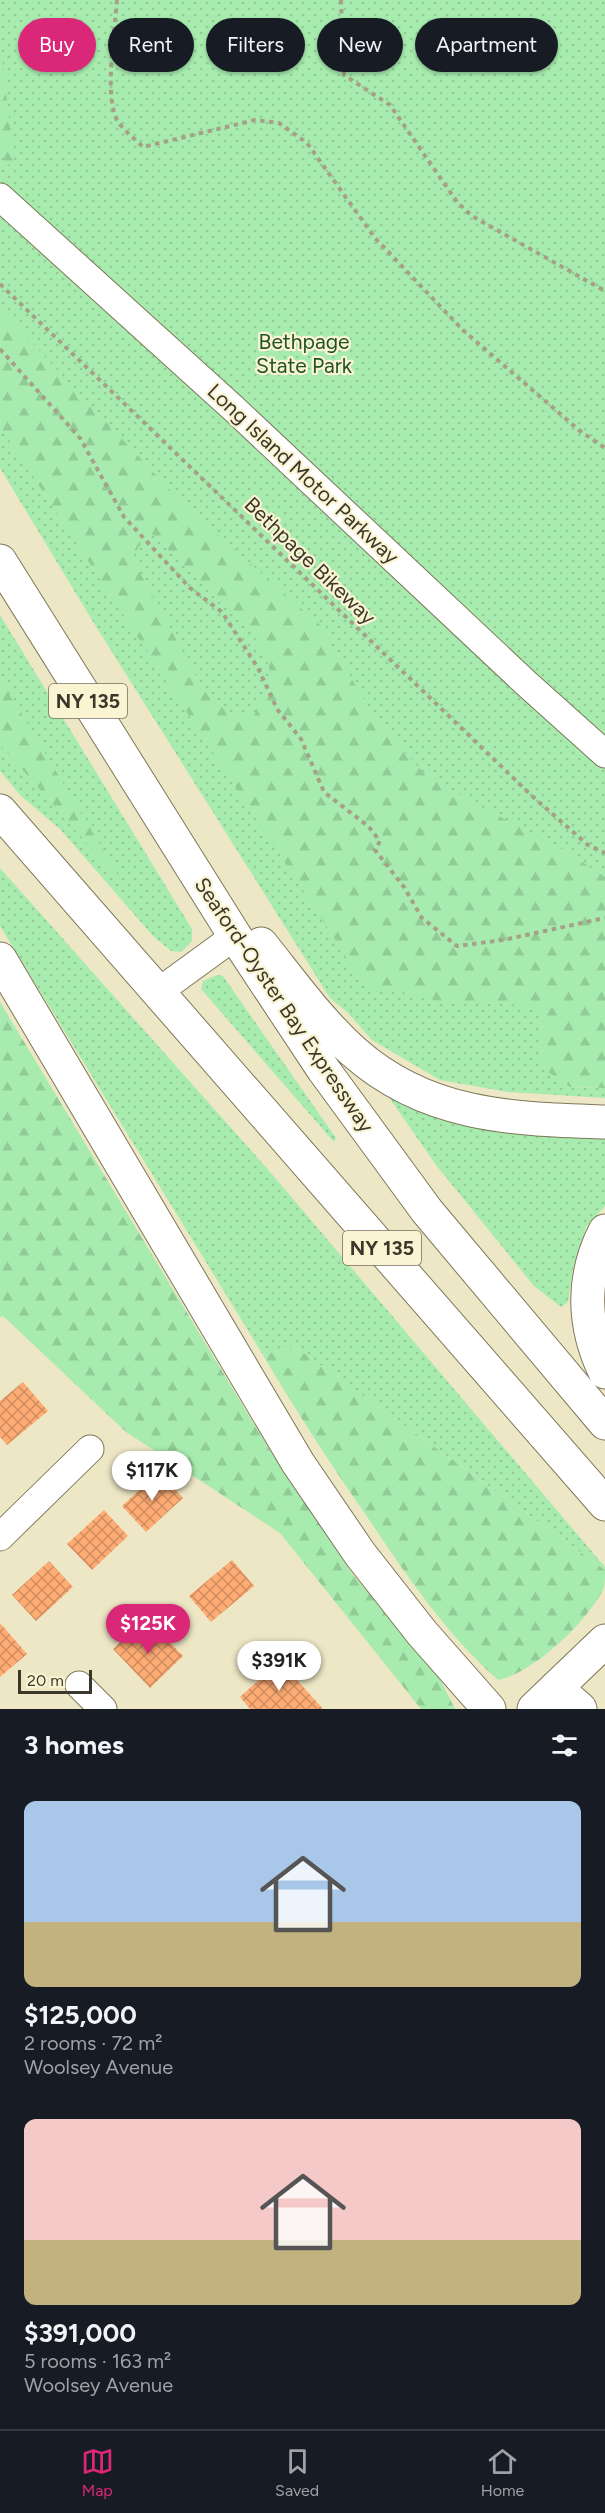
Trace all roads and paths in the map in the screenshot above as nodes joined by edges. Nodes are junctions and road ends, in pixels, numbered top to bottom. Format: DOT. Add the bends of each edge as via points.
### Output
graph roads {
  1 [pos="117,0"];
  2 [pos="341,0"];
  3 [pos="0,196"];
  4 [pos="0,284"];
  5 [pos="605,291"];
  6 [pos="0,349"];
  7 [pos="605,448"];
  8 [pos="0,561"];
  9 [pos="605,754"];
  10 [pos="0,811"];
  11 [pos="176,842"];
  12 [pos="605,853"];
  13 [pos="605,918"];
  14 [pos="235,936"];
  15 [pos="0,959"];
  16 [pos="158,992"];
  17 [pos="605,1122"];
  18 [pos="605,1231"];
  19 [pos="605,1372"];
  20 [pos="605,1422"];
  21 [pos="90,1449"];
  22 [pos="605,1504"];
  23 [pos="0,1537"];
  24 [pos="605,1641"];
  25 [pos="80,1685"];
  26 [pos="557,1702"];
  27 [pos="103,1709"];
  28 [pos="489,1709"];
  1 -- 7 [label="path" via="112,100 117,120 143,147 255,120 279,123 307,143 375,238 464,331"];
  2 -- 5 [label="path" via="344,75 390,105 457,202 472,216"];
  3 -- 9 [label="street, Long Island Motor Parkway"];
  4 -- 12 [label="path, Bethpage Bikeway" via="532,796 588,844"];
  6 -- 13 [label="path" via="80,438 124,517 190,588 222,612 258,668 277,710 301,739 324,792 374,833 380,841 375,850 422,918 457,946"];
  8 -- 11 [label="main road, Seaford-Oyster Bay Expressway / NY 135"];
  10 -- 16 [label="main road, NY 135"];
  11 -- 14 [label="main road, Seaford-Oyster Bay Expressway / NY 135"];
  11 -- 17 [label="main road" via="333,1031 377,1071 402,1086 458,1108 520,1119"];
  14 -- 16 [label="street"];
  14 -- 20 [label="main road, Seaford-Oyster Bay Expressway / NY 135" via="323,1069 421,1202"];
  15 -- 28 [label="main road" via="298,1462 366,1562"];
  16 -- 22 [label="main road, NY 135"];
  18 -- 19 [label="main road" via="591,1268 586,1311 589,1332"];
  21 -- 23 [label="street"];
  24 -- 26 [label="main road"];
  25 -- 27 [label="street"];
}
